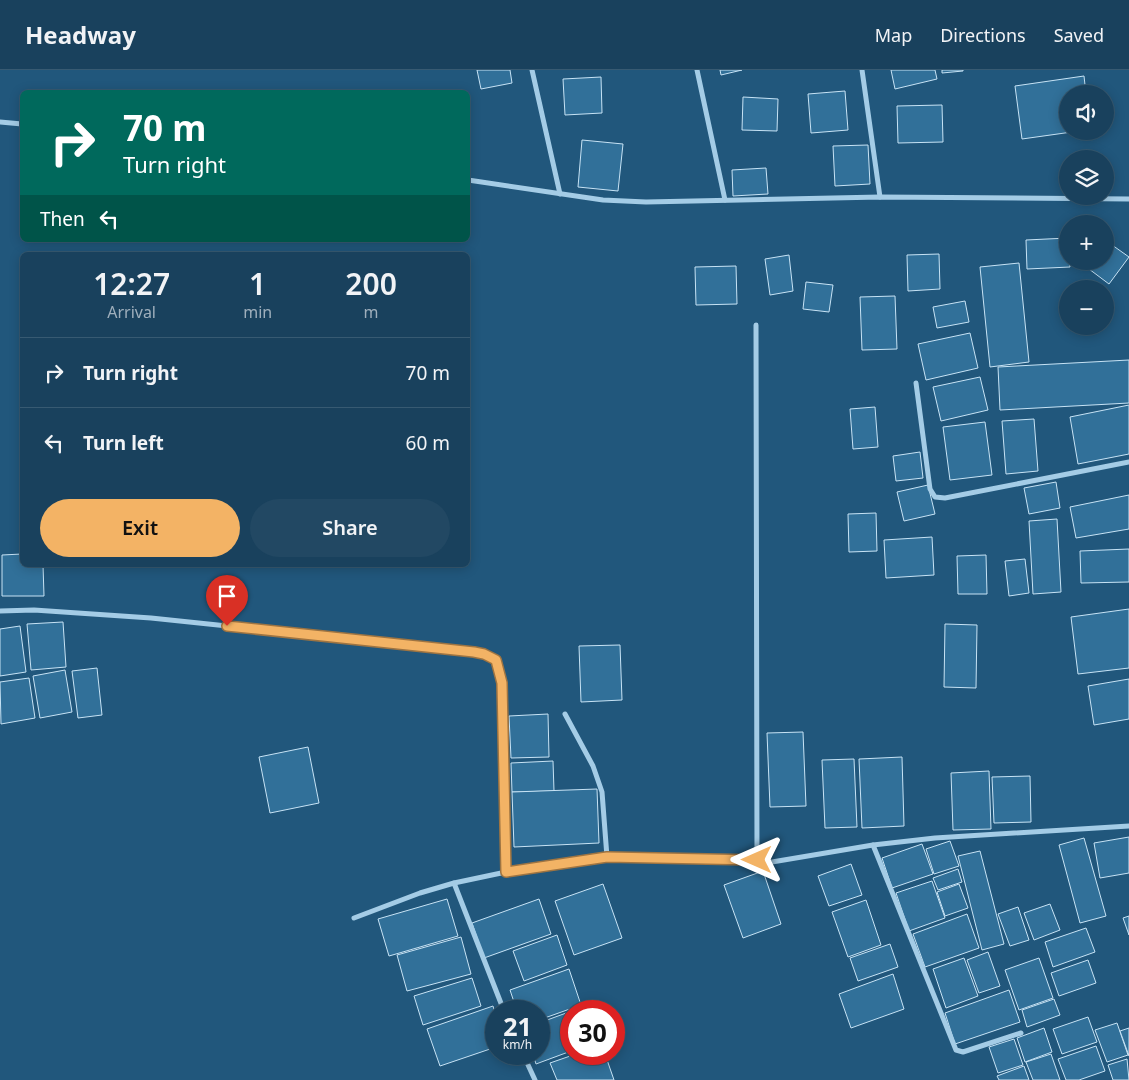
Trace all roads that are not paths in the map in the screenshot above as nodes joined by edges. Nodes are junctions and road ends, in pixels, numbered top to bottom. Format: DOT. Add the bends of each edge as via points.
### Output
graph roads {
  1 [pos="532,70"];
  2 [pos="698,70"];
  3 [pos="862,70"];
  4 [pos="0,122"];
  5 [pos="20,124"];
  6 [pos="470,180"];
  7 [pos="560,194"];
  8 [pos="880,197"];
  9 [pos="1129,199"];
  10 [pos="725,200"];
  11 [pos="756,325"];
  12 [pos="916,383"];
  13 [pos="1129,462"];
  14 [pos="0,611"];
  15 [pos="565,714"];
  16 [pos="1129,826"];
  17 [pos="874,845"];
  18 [pos="607,857"];
  19 [pos="757,860"];
  20 [pos="506,872"];
  21 [pos="454,884"];
  22 [pos="354,918"];
  23 [pos="500,1000"];
  24 [pos="1021,1033"];
  25 [pos="528,1065"];
  26 [pos="535,1080"];
  1 -- 7 [label="street"];
  2 -- 10 [label="street"];
  3 -- 8 [label="street"];
  4 -- 5 [label="street"];
  6 -- 7 [label="street"];
  7 -- 10 [label="street" via="646,202"];
  8 -- 9 [label="street"];
  8 -- 10 [label="street"];
  11 -- 19 [label="street"];
  12 -- 13 [label="street" via="930,489 935,497 945,498"];
  14 -- 20 [label="street" via="34,610 151,618 491,656 498,665 502,683"];
  15 -- 18 [label="street" via="594,766 602,792"];
  16 -- 17 [label="street"];
  17 -- 19 [label="street" via="772,862"];
  17 -- 24 [label="street" via="956,1050 963,1052"];
  18 -- 19 [label="street"];
  18 -- 20 [label="street"];
  20 -- 21 [label="street"];
  21 -- 22 [label="street"];
  21 -- 23 [label="street"];
  25 -- 26 [label="street"];
}
